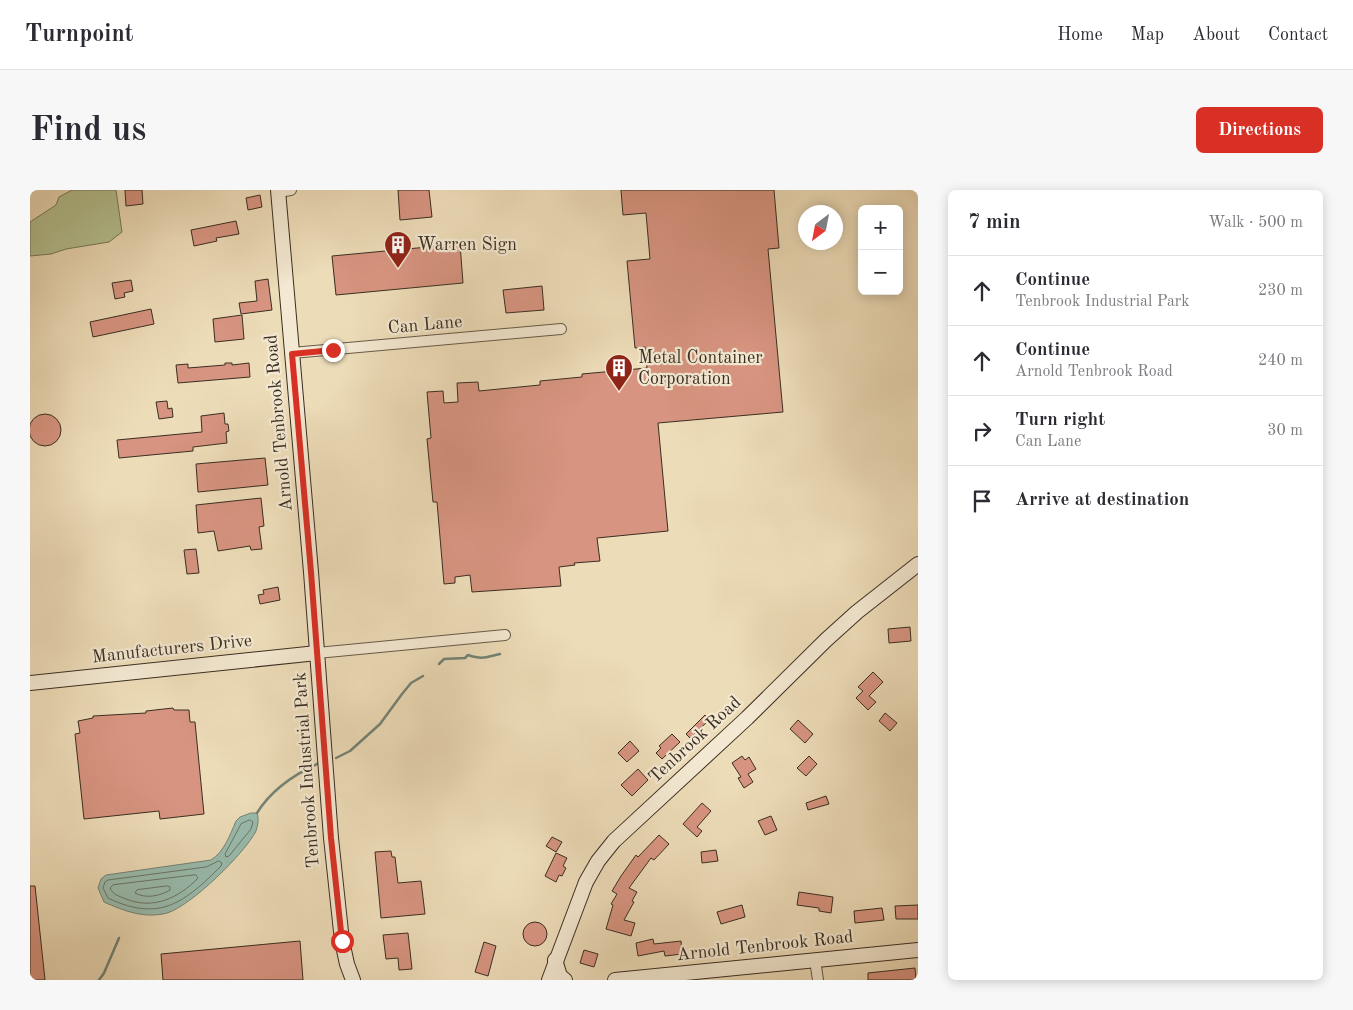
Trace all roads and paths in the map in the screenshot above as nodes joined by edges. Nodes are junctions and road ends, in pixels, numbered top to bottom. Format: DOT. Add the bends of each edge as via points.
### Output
graph roads {
  1 [pos="282,191"];
  2 [pos="561,329"];
  3 [pos="292,354"];
  4 [pos="918,564"];
  5 [pos="505,635"];
  6 [pos="317,653"];
  7 [pos="30,683"];
  8 [pos="918,950"];
  9 [pos="556,960"];
  10 [pos="815,960"];
  11 [pos="696,976"];
  12 [pos="354,980"];
  13 [pos="549,980"];
  14 [pos="565,980"];
  15 [pos="615,980"];
  16 [pos="818,980"];
  1 -- 3 [label="street, Arnold Tenbrook Road"];
  2 -- 3 [label="street, Can Lane"];
  3 -- 6 [label="street, Arnold Tenbrook Road"];
  4 -- 9 [label="street, Tenbrook Road" via="826,640 614,841 586,882"];
  5 -- 6 [label="street, Tenbrook Industrial Park"];
  6 -- 7 [label="street, Manufacturers Drive"];
  6 -- 12 [label="street, Tenbrook Industrial Park" via="337,898 344,954"];
  8 -- 10 [label="street, Arnold Tenbrook Road"];
  9 -- 13 [label="street, Tenbrook Road"];
  9 -- 14 [label="street" via="560,976"];
  10 -- 11 [label="street, Arnold Tenbrook Road"];
  10 -- 16 [label="street"];
  11 -- 15 [label="street, Arnold Tenbrook Road"];
}
